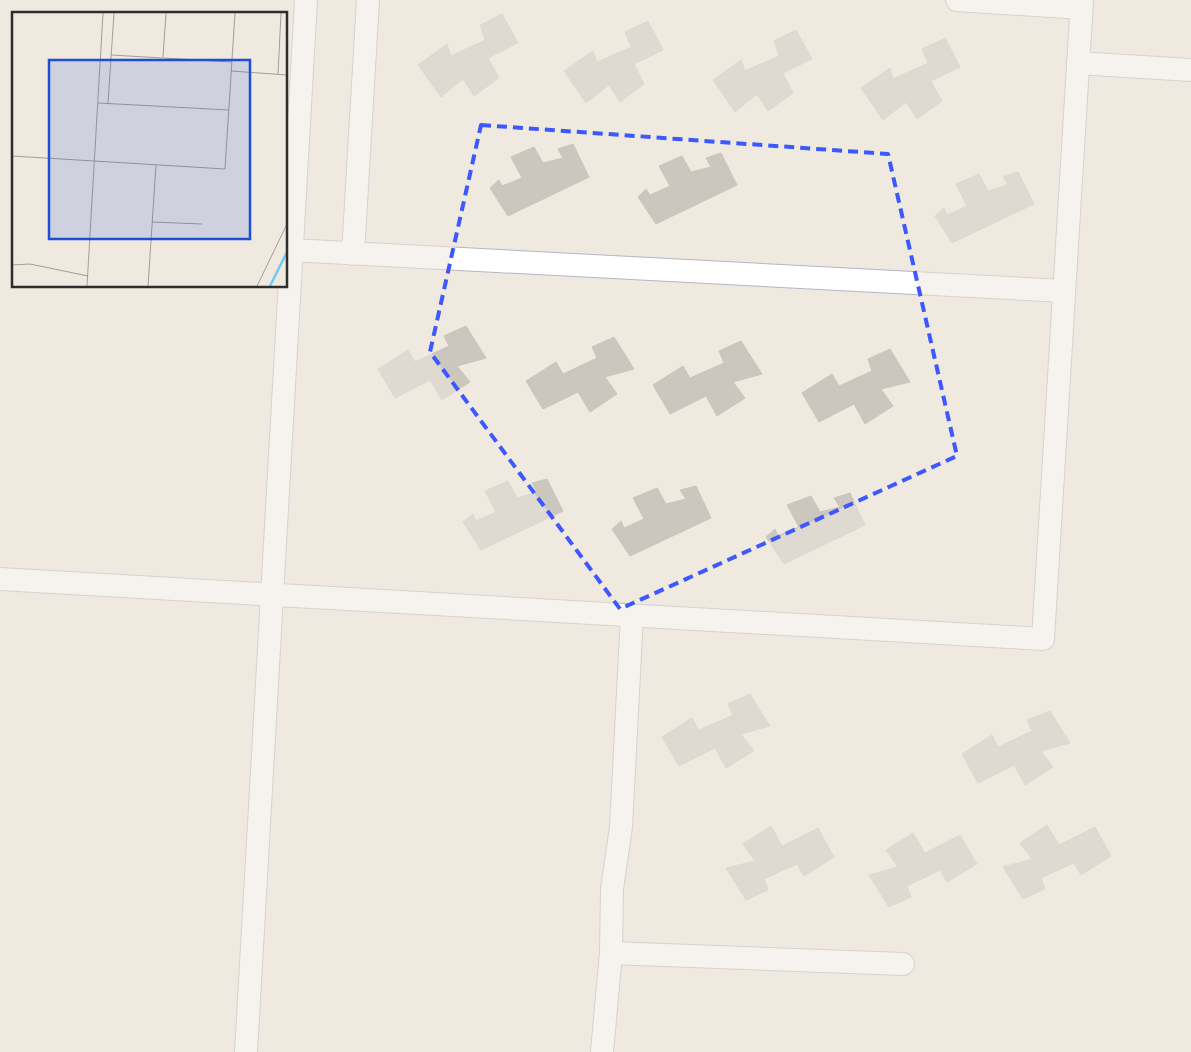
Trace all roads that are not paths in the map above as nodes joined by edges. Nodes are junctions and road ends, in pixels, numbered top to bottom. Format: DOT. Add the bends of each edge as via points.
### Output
graph roads {
  1 [pos="306,0"];
  2 [pos="368,0"];
  3 [pos="957,0"];
  4 [pos="1081,4"];
  5 [pos="1078,63"];
  6 [pos="1191,70"];
  7 [pos="292,250"];
  8 [pos="353,254"];
  9 [pos="1064,292"];
  10 [pos="0,579"];
  11 [pos="272,595"];
  12 [pos="632,615"];
  13 [pos="610,953"];
  14 [pos="904,964"];
  15 [pos="246,1052"];
  16 [pos="602,1052"];
  1 -- 7 [label="street"];
  2 -- 8 [label="street"];
  3 -- 4 [label="street"];
  4 -- 5 [label="street"];
  5 -- 6 [label="street"];
  5 -- 9 [label="street"];
  7 -- 8 [label="street"];
  7 -- 11 [label="street"];
  8 -- 9 [label="street"];
  9 -- 12 [label="street" via="1043,639"];
  10 -- 11 [label="street"];
  11 -- 12 [label="street"];
  11 -- 15 [label="street"];
  12 -- 13 [label="street"];
  13 -- 14 [label="street"];
  13 -- 16 [label="street"];
}
